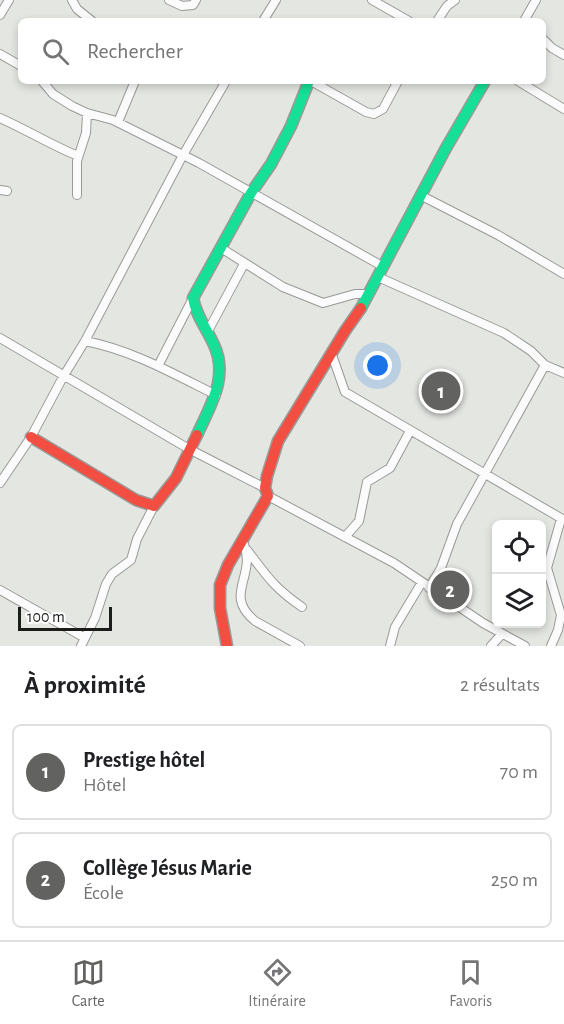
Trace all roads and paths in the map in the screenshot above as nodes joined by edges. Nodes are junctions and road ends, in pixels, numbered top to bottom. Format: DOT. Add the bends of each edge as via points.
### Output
graph roads {
  1 [pos="9,0"];
  2 [pos="72,0"];
  3 [pos="169,0"];
  4 [pos="195,0"];
  5 [pos="276,0"];
  6 [pos="372,0"];
  7 [pos="455,0"];
  8 [pos="536,0"];
  9 [pos="0,15"];
  10 [pos="88,18"];
  11 [pos="265,18"];
  12 [pos="404,18"];
  13 [pos="439,18"];
  14 [pos="527,18"];
  15 [pos="546,42"];
  16 [pos="0,54"];
  17 [pos="564,55"];
  18 [pos="18,64"];
  19 [pos="45,84"];
  20 [pos="134,84"];
  21 [pos="224,84"];
  22 [pos="309,84"];
  23 [pos="315,84"];
  24 [pos="396,84"];
  25 [pos="483,84"];
  26 [pos="523,84"];
  27 [pos="564,109"];
  28 [pos="87,113"];
  29 [pos="0,118"];
  30 [pos="118,122"];
  31 [pos="78,156"];
  32 [pos="183,156"];
  33 [pos="251,194"];
  34 [pos="77,195"];
  35 [pos="422,196"];
  36 [pos="221,248"];
  37 [pos="244,264"];
  38 [pos="380,272"];
  39 [pos="564,274"];
  40 [pos="369,294"];
  41 [pos="193,298"];
  42 [pos="207,332"];
  43 [pos="0,338"];
  44 [pos="85,341"];
  45 [pos="332,356"];
  46 [pos="545,365"];
  47 [pos="158,366"];
  48 [pos="564,373"];
  49 [pos="63,377"];
  50 [pos="216,395"];
  51 [pos="410,431"];
  52 [pos="31,437"];
  53 [pos="189,450"];
  54 [pos="486,474"];
  55 [pos="0,482"];
  56 [pos="266,492"];
  57 [pos="154,506"];
  58 [pos="563,520"];
  59 [pos="345,537"];
  60 [pos="244,545"];
  61 [pos="422,582"];
  62 [pos="429,588"];
  63 [pos="0,590"];
  64 [pos="302,607"];
  65 [pos="502,634"];
  66 [pos="83,642"];
  67 [pos="227,646"];
  68 [pos="300,646"];
  69 [pos="390,646"];
  70 [pos="491,646"];
  71 [pos="525,646"];
  72 [pos="551,646"];
  1 -- 9 [label="street"];
  2 -- 10 [label="street"];
  3 -- 4 [label="street" via="186,7"];
  5 -- 11 [label="street"];
  6 -- 12 [label="street"];
  7 -- 13 [label="street"];
  8 -- 14 [label="street"];
  15 -- 17 [label="street"];
  16 -- 18 [label="street"];
  19 -- 28 [label="street" via="61,100"];
  20 -- 30 [label="street"];
  21 -- 32 [label="street"];
  22 -- 33 [label="street" via="291,126"];
  23 -- 24 [label="street" via="374,114 383,109"];
  25 -- 35 [label="street"];
  26 -- 27 [label="street"];
  28 -- 30 [label="street"];
  28 -- 31 [label="street" via="86,134"];
  29 -- 31 [label="street"];
  30 -- 32 [label="street"];
  31 -- 34 [label="street"];
  32 -- 33 [label="street"];
  32 -- 44 [label="street"];
  33 -- 36 [label="street"];
  33 -- 38 [label="street"];
  35 -- 38 [label="street"];
  35 -- 39 [label="street"];
  36 -- 37 [label="street"];
  36 -- 41 [label="street"];
  37 -- 40 [label="street" via="283,287 323,303"];
  37 -- 42 [label="street"];
  38 -- 40 [label="street"];
  38 -- 46 [label="street" via="504,333"];
  40 -- 45 [label="street"];
  41 -- 42 [label="street" via="195,314"];
  41 -- 47 [label="street"];
  42 -- 50 [label="street" via="219,362"];
  43 -- 49 [label="street"];
  44 -- 47 [label="street" via="119,349"];
  44 -- 49 [label="street"];
  45 -- 51 [label="street" via="345,392"];
  45 -- 56 [label="street" via="278,441"];
  46 -- 48 [label="street"];
  46 -- 54 [label="street"];
  47 -- 50 [label="street"];
  49 -- 52 [label="street"];
  49 -- 53 [label="street"];
  50 -- 53 [label="street"];
  51 -- 54 [label="street"];
  51 -- 59 [label="street" via="390,468 367,482 359,521"];
  52 -- 55 [label="street"];
  52 -- 57 [label="street" via="121,492"];
  53 -- 56 [label="street"];
  53 -- 57 [label="street" via="165,495"];
  54 -- 58 [label="street"];
  54 -- 62 [label="street"];
  56 -- 59 [label="street"];
  56 -- 60 [label="street" via="262,510"];
  57 -- 66 [label="street" via="130,560 111,574"];
  58 -- 72 [label="street" via="547,568 561,615"];
  59 -- 61 [label="street"];
  60 -- 64 [label="street" via="278,590"];
  60 -- 67 [label="street" via="220,587"];
  60 -- 68 [label="street" via="248,560 240,604 255,621"];
  61 -- 62 [label="street"];
  61 -- 69 [label="street" via="395,627"];
  62 -- 65 [label="street"];
  63 -- 66 [label="street"];
  65 -- 70 [label="street"];
  65 -- 71 [label="street"];
}
